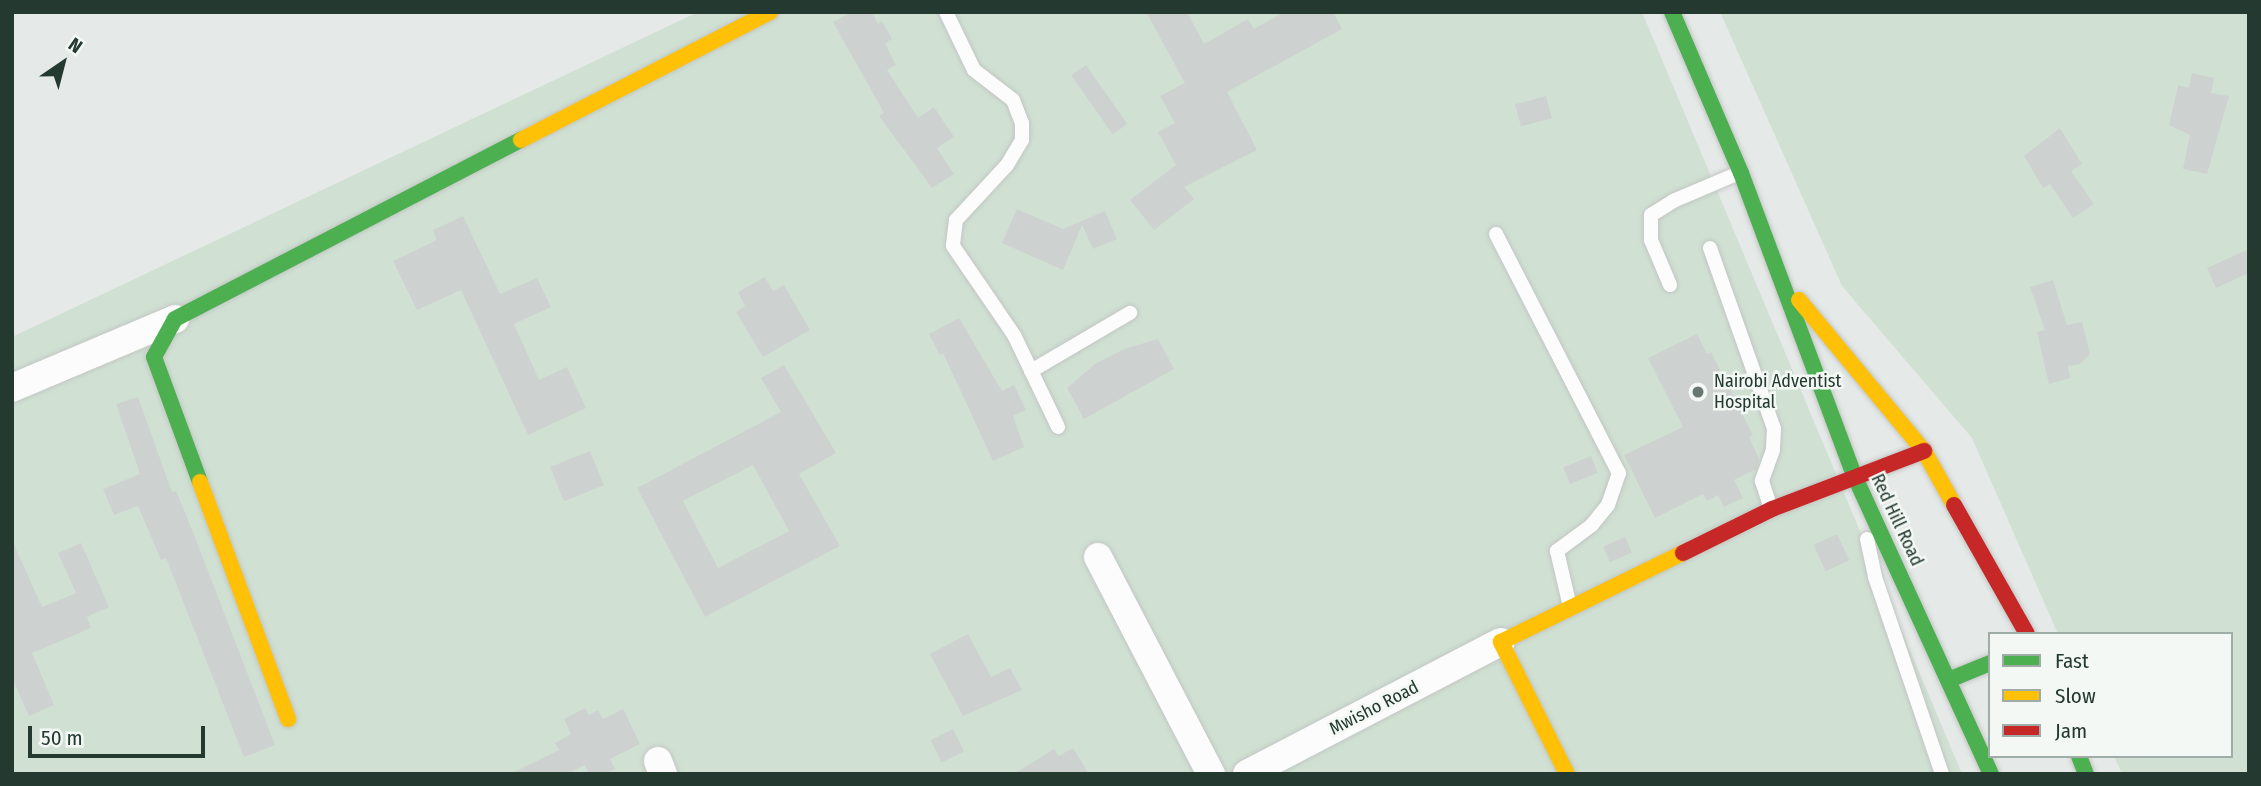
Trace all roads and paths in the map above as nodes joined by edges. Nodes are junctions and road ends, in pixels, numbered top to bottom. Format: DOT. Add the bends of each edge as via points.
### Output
graph roads {
  1 [pos="770,12"];
  2 [pos="946,12"];
  3 [pos="1672,12"];
  4 [pos="1741,173"];
  5 [pos="1496,234"];
  6 [pos="1710,248"];
  7 [pos="1780,277"];
  8 [pos="1670,285"];
  9 [pos="1130,313"];
  10 [pos="175,320"];
  11 [pos="1031,371"];
  12 [pos="12,388"];
  13 [pos="1058,427"];
  14 [pos="1924,452"];
  15 [pos="1854,475"];
  16 [pos="1772,509"];
  17 [pos="1098,557"];
  18 [pos="1570,608"];
  19 [pos="2026,632"];
  20 [pos="1500,642"];
  21 [pos="1988,664"];
  22 [pos="1951,680"];
  23 [pos="288,719"];
  24 [pos="2079,758"];
  25 [pos="1211,774"];
  26 [pos="1247,774"];
  27 [pos="1567,774"];
  28 [pos="1942,774"];
  29 [pos="1991,774"];
  30 [pos="2086,774"];
  1 -- 10 [label="street"];
  2 -- 11 [label="lane" via="974,70 1013,100 1022,123 1022,140 1007,165 956,220 951,234 953,246 1014,335"];
  3 -- 4 [label="street, Red Hill Road"];
  4 -- 7 [label="street, Red Hill Road"];
  4 -- 8 [label="lane" via="1651,215 1648,231"];
  5 -- 18 [label="lane" via="1619,473 1608,505 1592,526 1557,551"];
  6 -- 16 [label="lane" via="1774,429 1773,450 1762,481"];
  7 -- 14 [label="street, Red Hill Road"];
  7 -- 15 [label="street, Red Hill Road"];
  9 -- 11 [label="lane"];
  10 -- 12 [label="street"];
  10 -- 23 [label="street" via="154,357"];
  11 -- 13 [label="lane"];
  14 -- 15 [label="street"];
  14 -- 19 [label="street, Red Hill Road"];
  15 -- 16 [label="street"];
  15 -- 22 [label="street, Red Hill Road"];
  15 -- 28 [label="lane" via="1874,578"];
  16 -- 18 [label="street"];
  17 -- 25 [label="street"];
  18 -- 20 [label="street"];
  20 -- 26 [label="street, Mwisho Road"];
  20 -- 27 [label="street"];
  21 -- 22 [label="street"];
  22 -- 29 [label="street, Red Hill Road"];
  24 -- 30 [label="street"];
}
